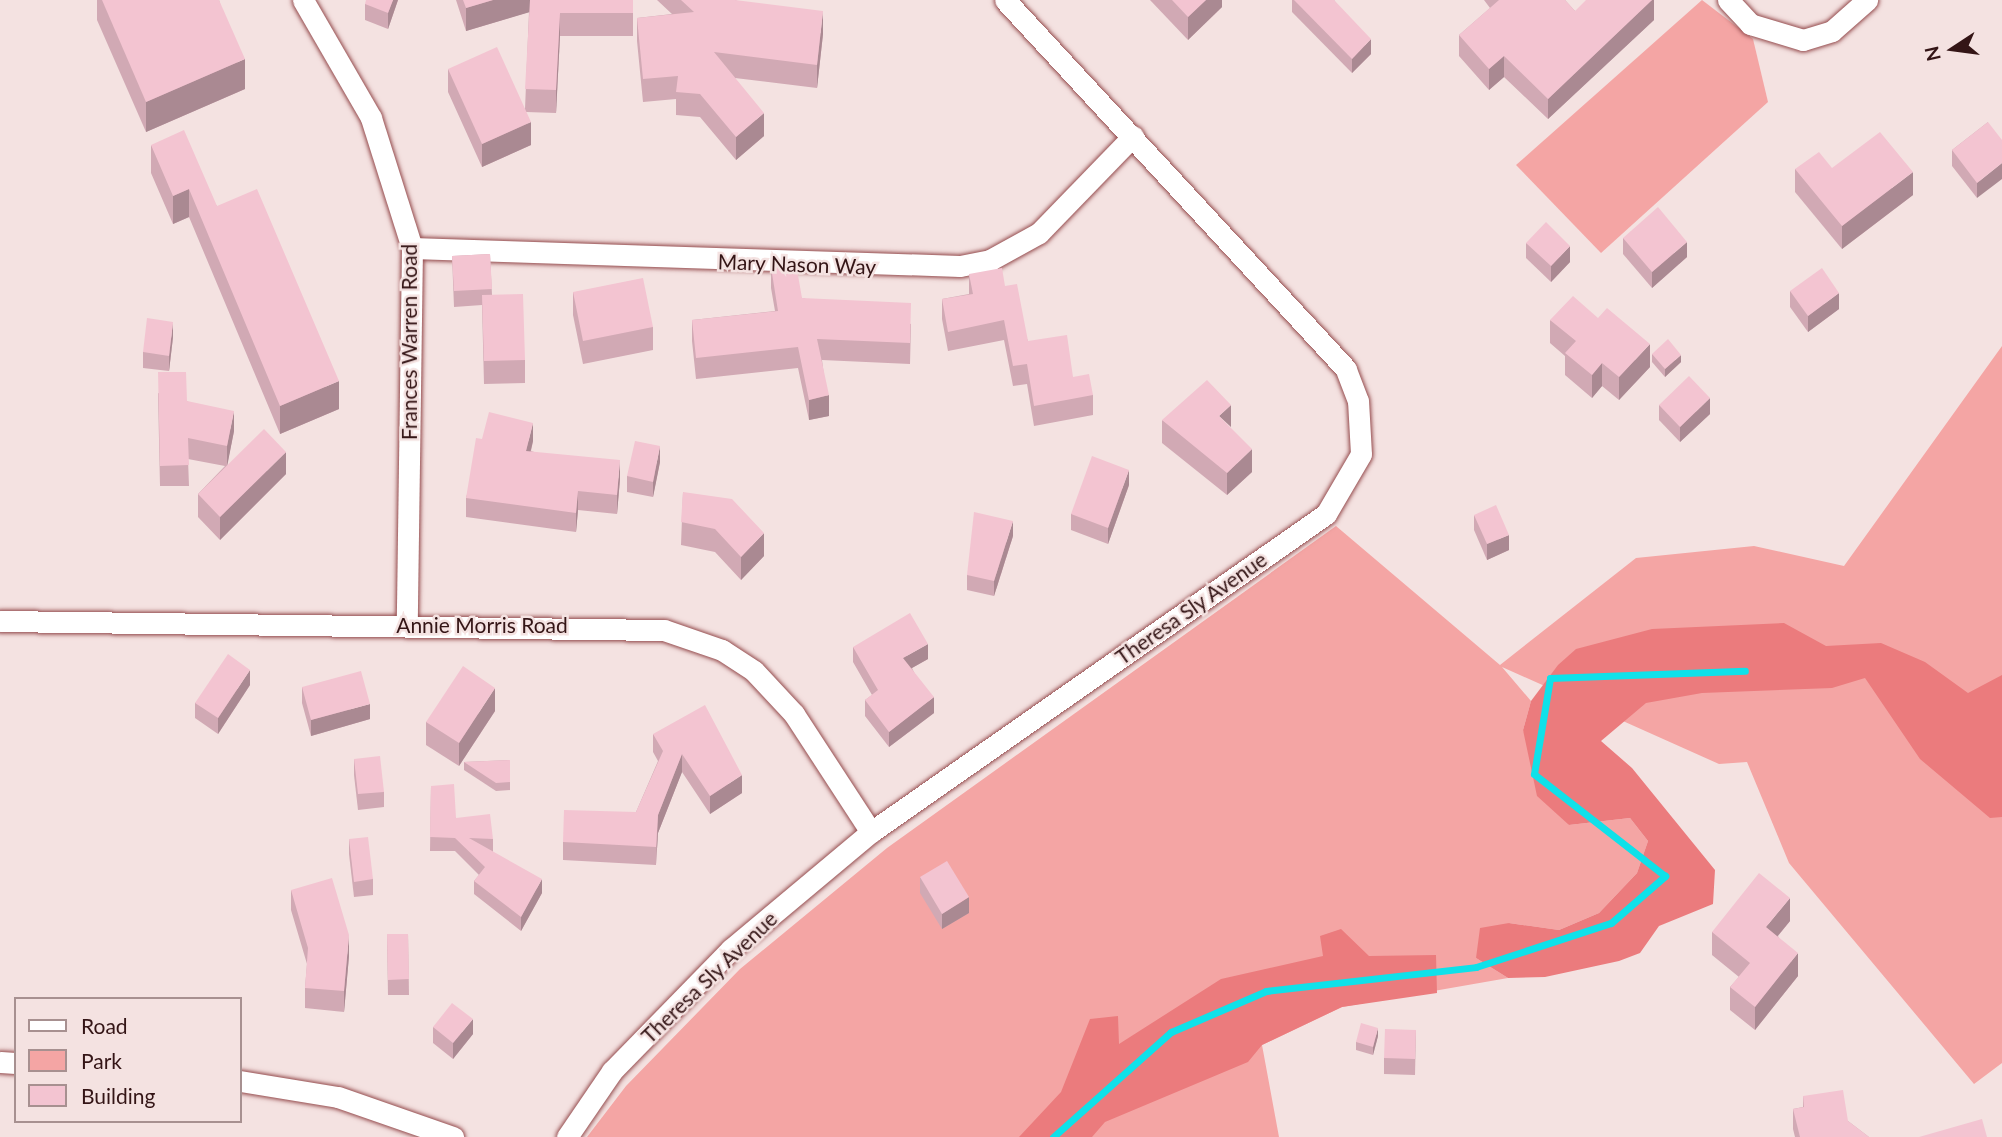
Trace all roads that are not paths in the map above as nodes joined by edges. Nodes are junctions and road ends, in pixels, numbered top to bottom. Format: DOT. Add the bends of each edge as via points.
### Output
graph roads {
  1 [pos="303,0"];
  2 [pos="1005,0"];
  3 [pos="1728,0"];
  4 [pos="1867,0"];
  5 [pos="1133,136"];
  6 [pos="412,248"];
  7 [pos="0,621"];
  8 [pos="407,625"];
  9 [pos="871,832"];
  10 [pos="242,1081"];
  11 [pos="453,1137"];
  12 [pos="567,1137"];
  1 -- 6 [label="street, Frances Warren Road" via="372,118"];
  2 -- 5 [label="street, Theresa Sly Avenue"];
  3 -- 4 [label="street" via="1750,24 1803,40 1832,31"];
  5 -- 6 [label="street, Mary Nason Way" via="1039,233 990,260 960,266"];
  5 -- 9 [label="street, Theresa Sly Avenue" via="1346,369 1358,401 1361,454 1326,513"];
  6 -- 8 [label="street, Frances Warren Road"];
  7 -- 8 [label="street, Annie Morris Road"];
  8 -- 9 [label="street, Annie Morris Road" via="608,624 664,630 722,650 754,671 794,715"];
  9 -- 12 [label="street, Theresa Sly Avenue" via="731,949 612,1071"];
  10 -- 11 [label="street" via="338,1097"];
}
